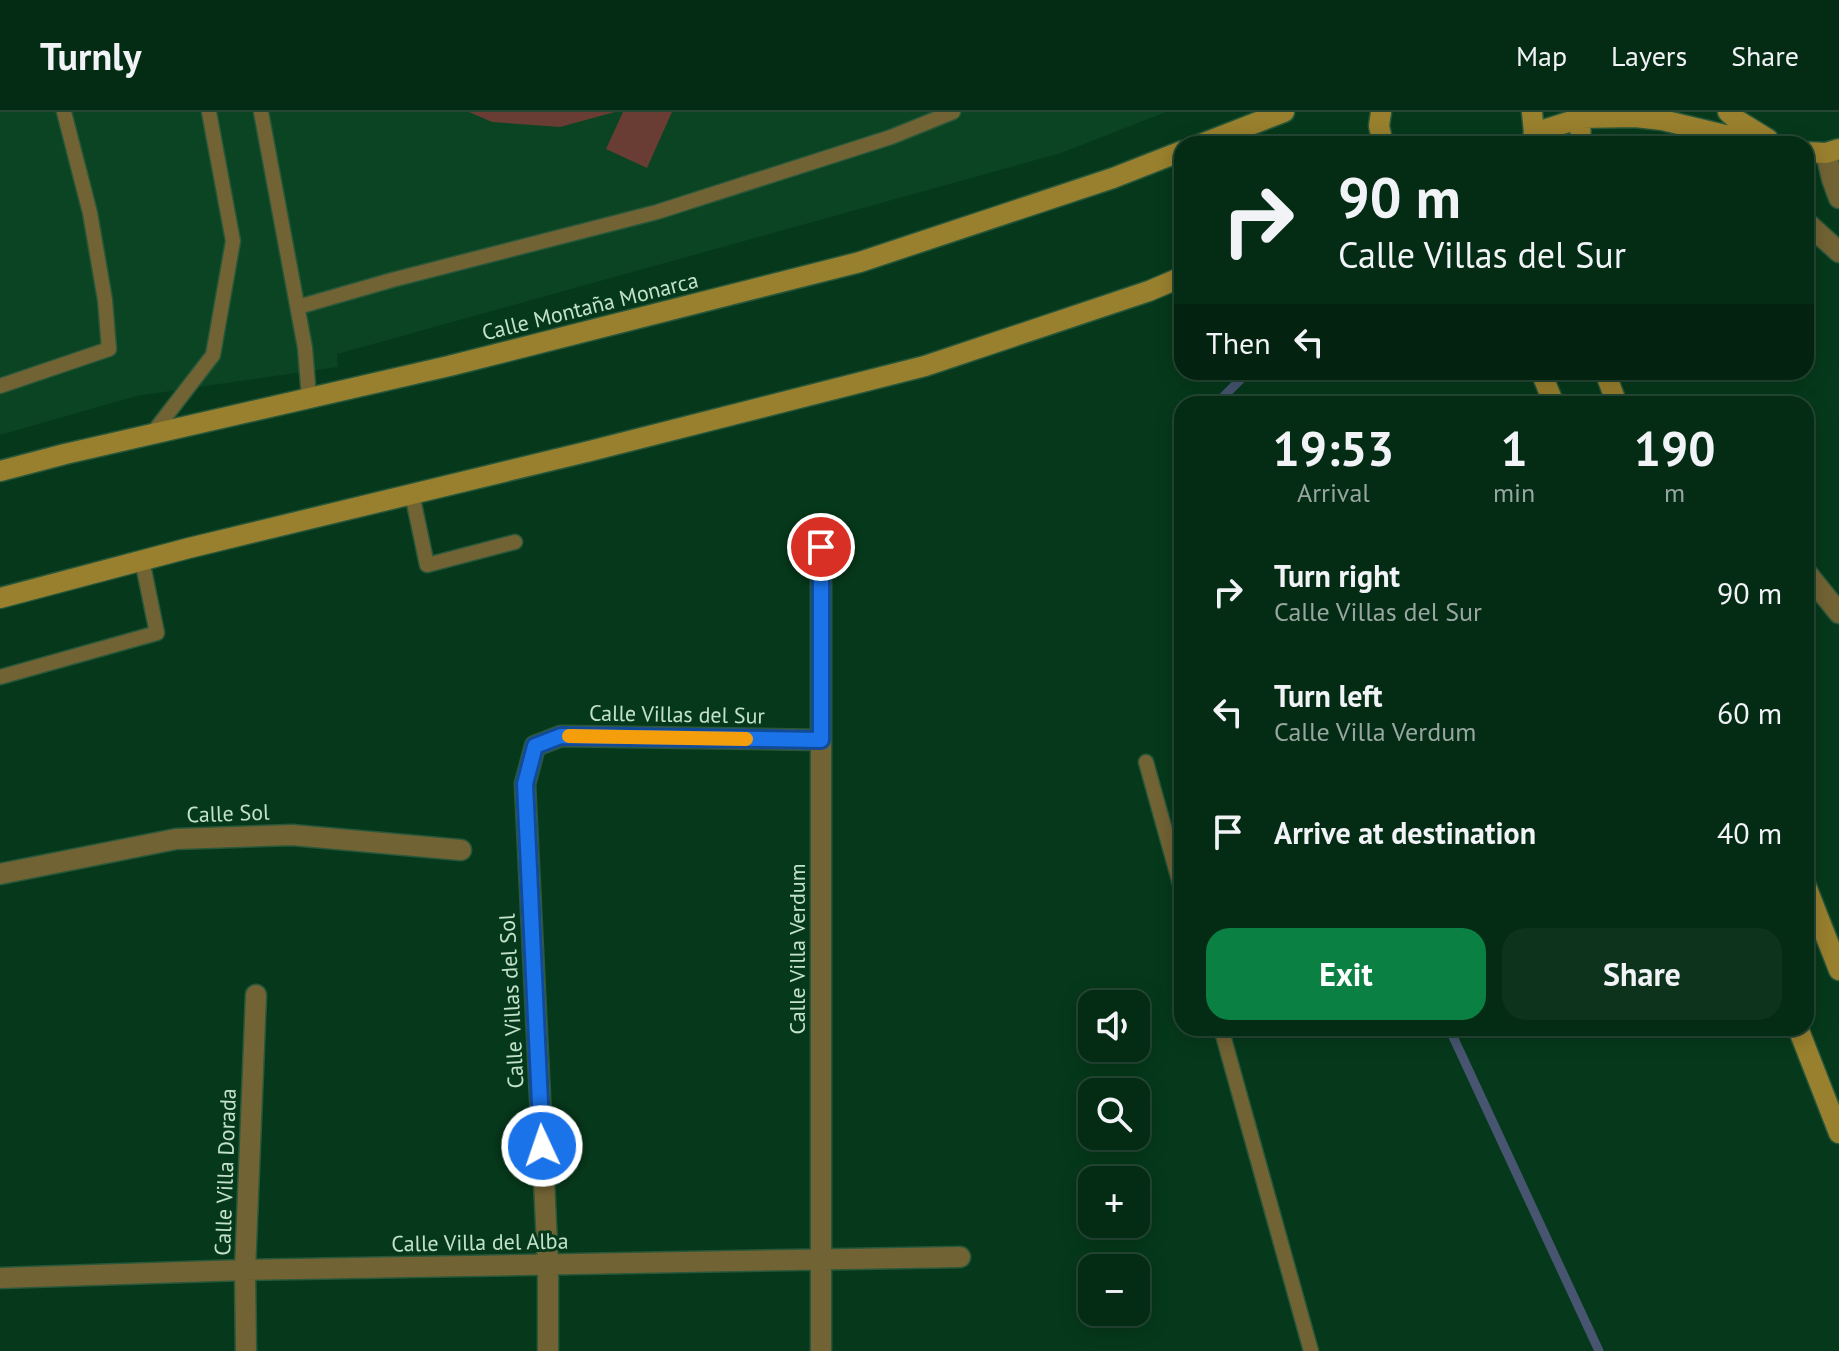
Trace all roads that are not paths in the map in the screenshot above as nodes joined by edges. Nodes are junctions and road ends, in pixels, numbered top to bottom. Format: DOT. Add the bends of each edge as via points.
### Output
graph roads {
  1 [pos="64,112"];
  2 [pos="209,112"];
  3 [pos="261,112"];
  4 [pos="953,112"];
  5 [pos="1284,112"];
  6 [pos="1381,112"];
  7 [pos="1532,112"];
  8 [pos="1728,112"];
  9 [pos="1581,118"];
  10 [pos="1689,126"];
  11 [pos="1222,136"];
  12 [pos="1381,136"];
  13 [pos="1532,136"];
  14 [pos="1539,136"];
  15 [pos="1580,136"];
  16 [pos="1704,136"];
  17 [pos="1730,136"];
  18 [pos="1764,136"];
  19 [pos="1824,151"];
  20 [pos="1174,154"];
  21 [pos="1839,198"];
  22 [pos="1814,229"];
  23 [pos="1839,252"];
  24 [pos="1174,280"];
  25 [pos="298,307"];
  26 [pos="0,386"];
  27 [pos="309,398"];
  28 [pos="152,434"];
  29 [pos="0,471"];
  30 [pos="412,494"];
  31 [pos="515,542"];
  32 [pos="821,547"];
  33 [pos="142,560"];
  34 [pos="1814,582"];
  35 [pos="0,598"];
  36 [pos="1839,613"];
  37 [pos="0,677"];
  38 [pos="821,740"];
  39 [pos="535,746"];
  40 [pos="1146,762"];
  41 [pos="461,850"];
  42 [pos="1174,862"];
  43 [pos="0,874"];
  44 [pos="1814,906"];
  45 [pos="1839,970"];
  46 [pos="256,995"];
  47 [pos="1223,1036"];
  48 [pos="1801,1036"];
  49 [pos="1839,1133"];
  50 [pos="960,1257"];
  51 [pos="821,1258"];
  52 [pos="548,1265"];
  53 [pos="245,1270"];
  54 [pos="0,1278"];
  55 [pos="246,1351"];
  56 [pos="548,1351"];
  57 [pos="821,1351"];
  58 [pos="1311,1351"];
  1 -- 26 [label="lane" via="90,213 109,349"];
  2 -- 28 [label="lane" via="233,241 216,341 213,355"];
  3 -- 25 [label="lane"];
  4 -- 25 [label="lane" via="657,212"];
  5 -- 11 [label="main road"];
  6 -- 12 [label="main road"];
  7 -- 13 [label="main road"];
  8 -- 18 [label="main road"];
  9 -- 10 [label="main road" via="1635,117"];
  9 -- 14 [label="main road"];
  9 -- 15 [label="main road"];
  10 -- 16 [label="street"];
  10 -- 17 [label="main road"];
  19 -- 21 [label="street"];
  20 -- 27 [label="main road, Calle Montaña Monarca" via="860,262"];
  22 -- 23 [label="street"];
  24 -- 30 [label="main road" via="925,366"];
  25 -- 27 [label="lane"];
  27 -- 28 [label="main road, Calle Montaña Monarca"];
  28 -- 29 [label="main road, Calle Montaña Monarca"];
  30 -- 31 [label="lane" via="427,565"];
  30 -- 33 [label="main road"];
  32 -- 38 [label="street, Calle Villa Verdum"];
  33 -- 35 [label="main road"];
  33 -- 37 [label="lane" via="157,633"];
  34 -- 36 [label="street"];
  38 -- 39 [label="street, Calle Villas del Sur" via="561,736"];
  38 -- 51 [label="street, Calle Villa Verdum"];
  39 -- 52 [label="street, Calle Villas del Sol" via="525,784"];
  40 -- 42 [label="lane"];
  41 -- 43 [label="street, Calle Sol" via="292,835 176,839"];
  44 -- 45 [label="main road"];
  46 -- 53 [label="street, Calle Villa Dorada"];
  47 -- 58 [label="lane"];
  48 -- 49 [label="main road"];
  50 -- 51 [label="street, Calle Villa del Alba"];
  51 -- 52 [label="street, Calle Villa del Alba"];
  51 -- 57 [label="street, Calle Villa Verdum"];
  52 -- 53 [label="street, Calle Villa del Alba"];
  52 -- 56 [label="street, Calle Villas del Sol"];
  53 -- 54 [label="street, Calle Villa del Alba"];
  53 -- 55 [label="street, Calle Villa Dorada"];
}
